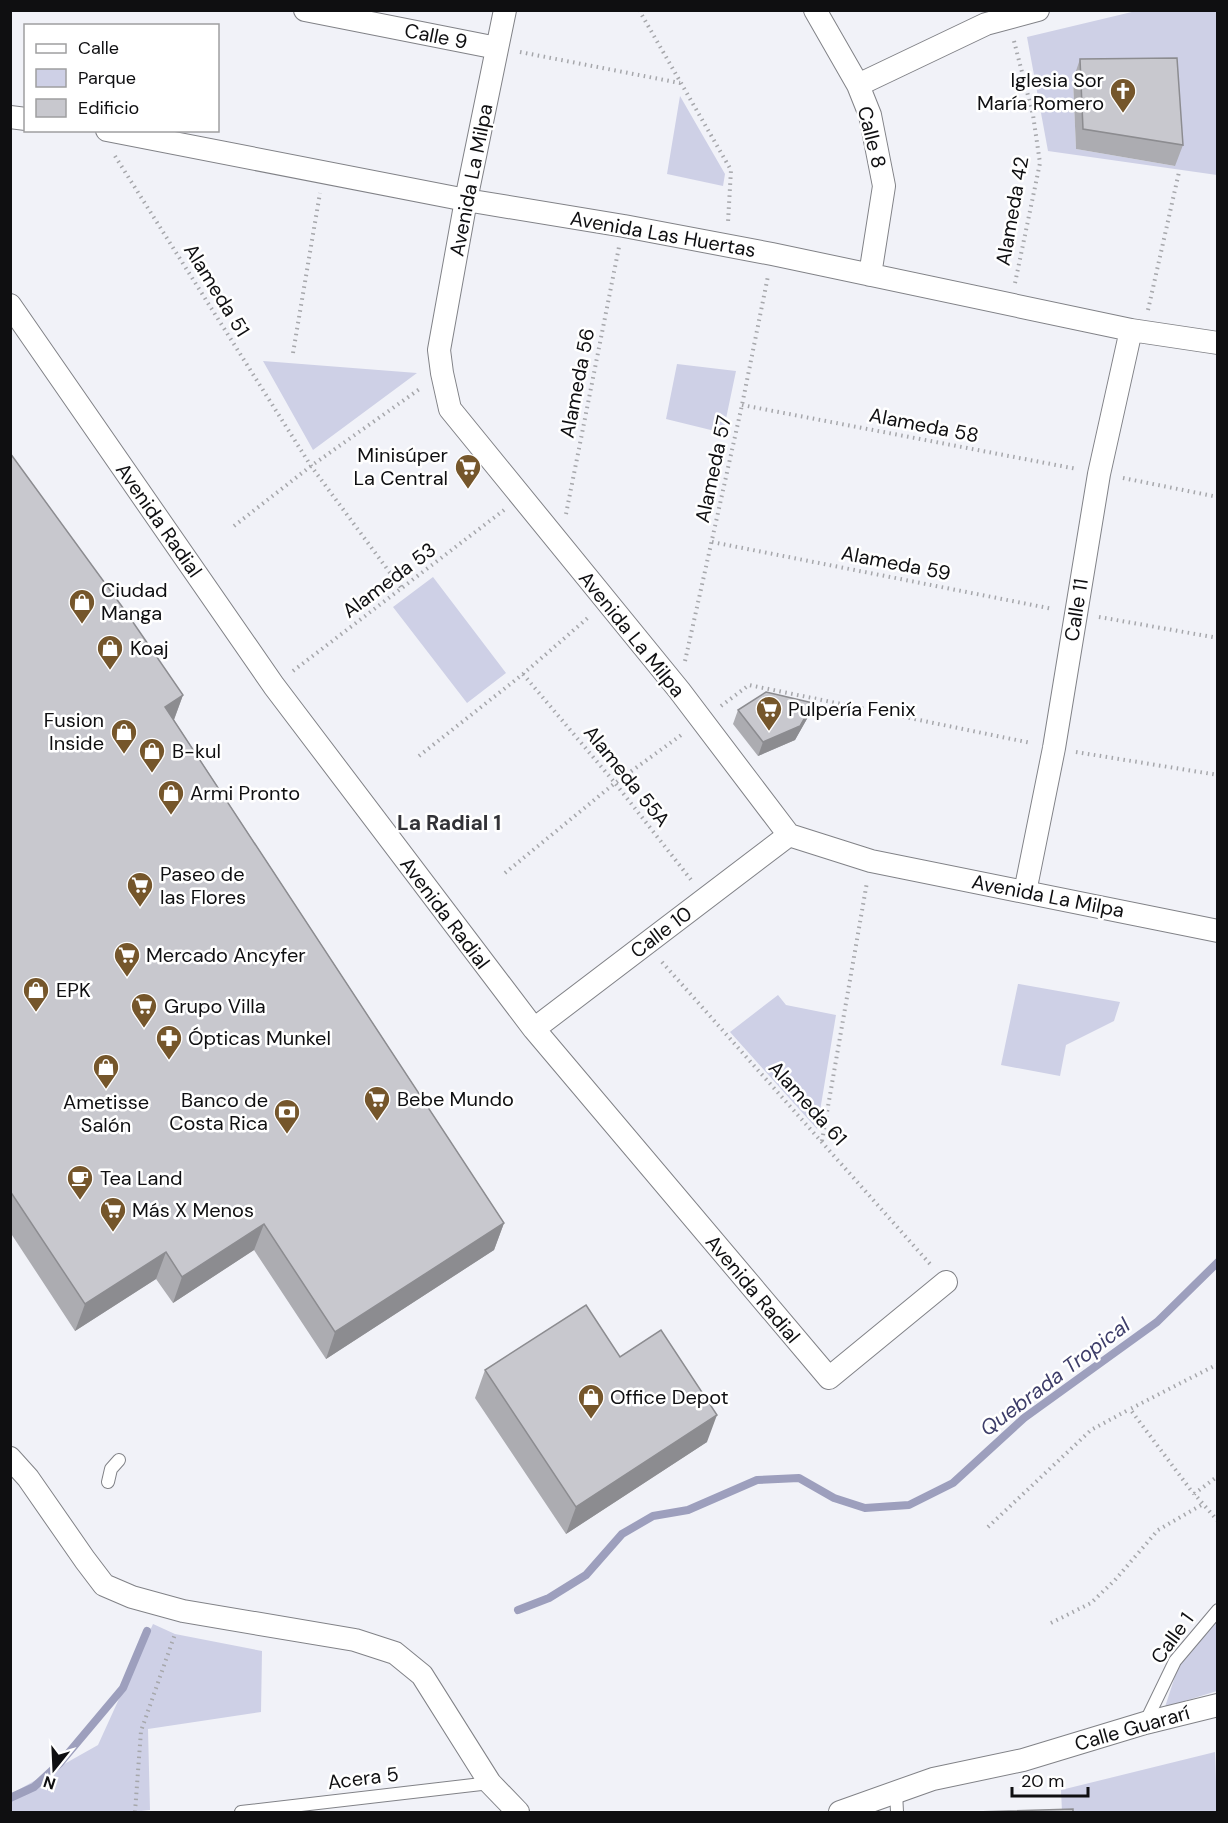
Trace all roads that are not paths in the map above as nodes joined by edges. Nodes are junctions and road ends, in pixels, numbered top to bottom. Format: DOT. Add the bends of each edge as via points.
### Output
graph roads {
  1 [pos="305,10"];
  2 [pos="506,10"];
  3 [pos="815,10"];
  4 [pos="1038,10"];
  5 [pos="497,48"];
  6 [pos="858,85"];
  7 [pos="109,140"];
  8 [pos="466,200"];
  9 [pos="870,275"];
  10 [pos="10,305"];
  11 [pos="1137,331"];
  12 [pos="1218,343"];
  13 [pos="789,835"];
  14 [pos="1025,892"];
  15 [pos="1218,931"];
  16 [pos="534,1029"];
  17 [pos="946,1282"];
  18 [pos="10,1458"];
  19 [pos="119,1461"];
  20 [pos="108,1482"];
  21 [pos="1218,1610"];
  22 [pos="1218,1705"];
  23 [pos="1145,1723"];
  24 [pos="490,1783"];
  25 [pos="897,1802"];
  26 [pos="241,1812"];
  27 [pos="518,1812"];
  28 [pos="840,1812"];
  1 -- 5 [label="street, Calle 9"];
  2 -- 5 [label="street, Avenida La Milpa"];
  3 -- 6 [label="street, Calle 8"];
  4 -- 6 [label="street" via="986,24"];
  5 -- 8 [label="street, Avenida La Milpa"];
  6 -- 9 [label="street, Calle 8" via="870,115 884,186"];
  7 -- 8 [label="street, Avenida Las Huertas" via="324,172"];
  8 -- 9 [label="street, Avenida Las Huertas" via="624,226"];
  8 -- 13 [label="street, Avenida La Milpa" via="439,350 450,409 679,690"];
  9 -- 11 [label="street, Avenida Las Huertas"];
  10 -- 16 [label="street, Avenida Radial" via="274,686"];
  11 -- 12 [label="street, Avenida Las Huertas"];
  11 -- 14 [label="street, Calle 11" via="1100,474 1054,748"];
  13 -- 14 [label="street, Avenida La Milpa" via="871,861"];
  13 -- 16 [label="street, Calle 10"];
  14 -- 15 [label="street, Avenida La Milpa"];
  16 -- 17 [label="street, Avenida Radial" via="829,1378"];
  18 -- 24 [label="street" via="104,1585 132,1598 183,1611 355,1640 395,1653 422,1675"];
  19 -- 20 [label="lane" via="111,1469"];
  21 -- 23 [label="lane, Calle 1" via="1174,1661"];
  22 -- 23 [label="street, Calle Guararí"];
  23 -- 25 [label="street, Calle Guararí" via="1023,1760 933,1779"];
  24 -- 26 [label="lane, Acera 5"];
  24 -- 27 [label="street"];
  25 -- 28 [label="street, Calle Guararí"];
}
